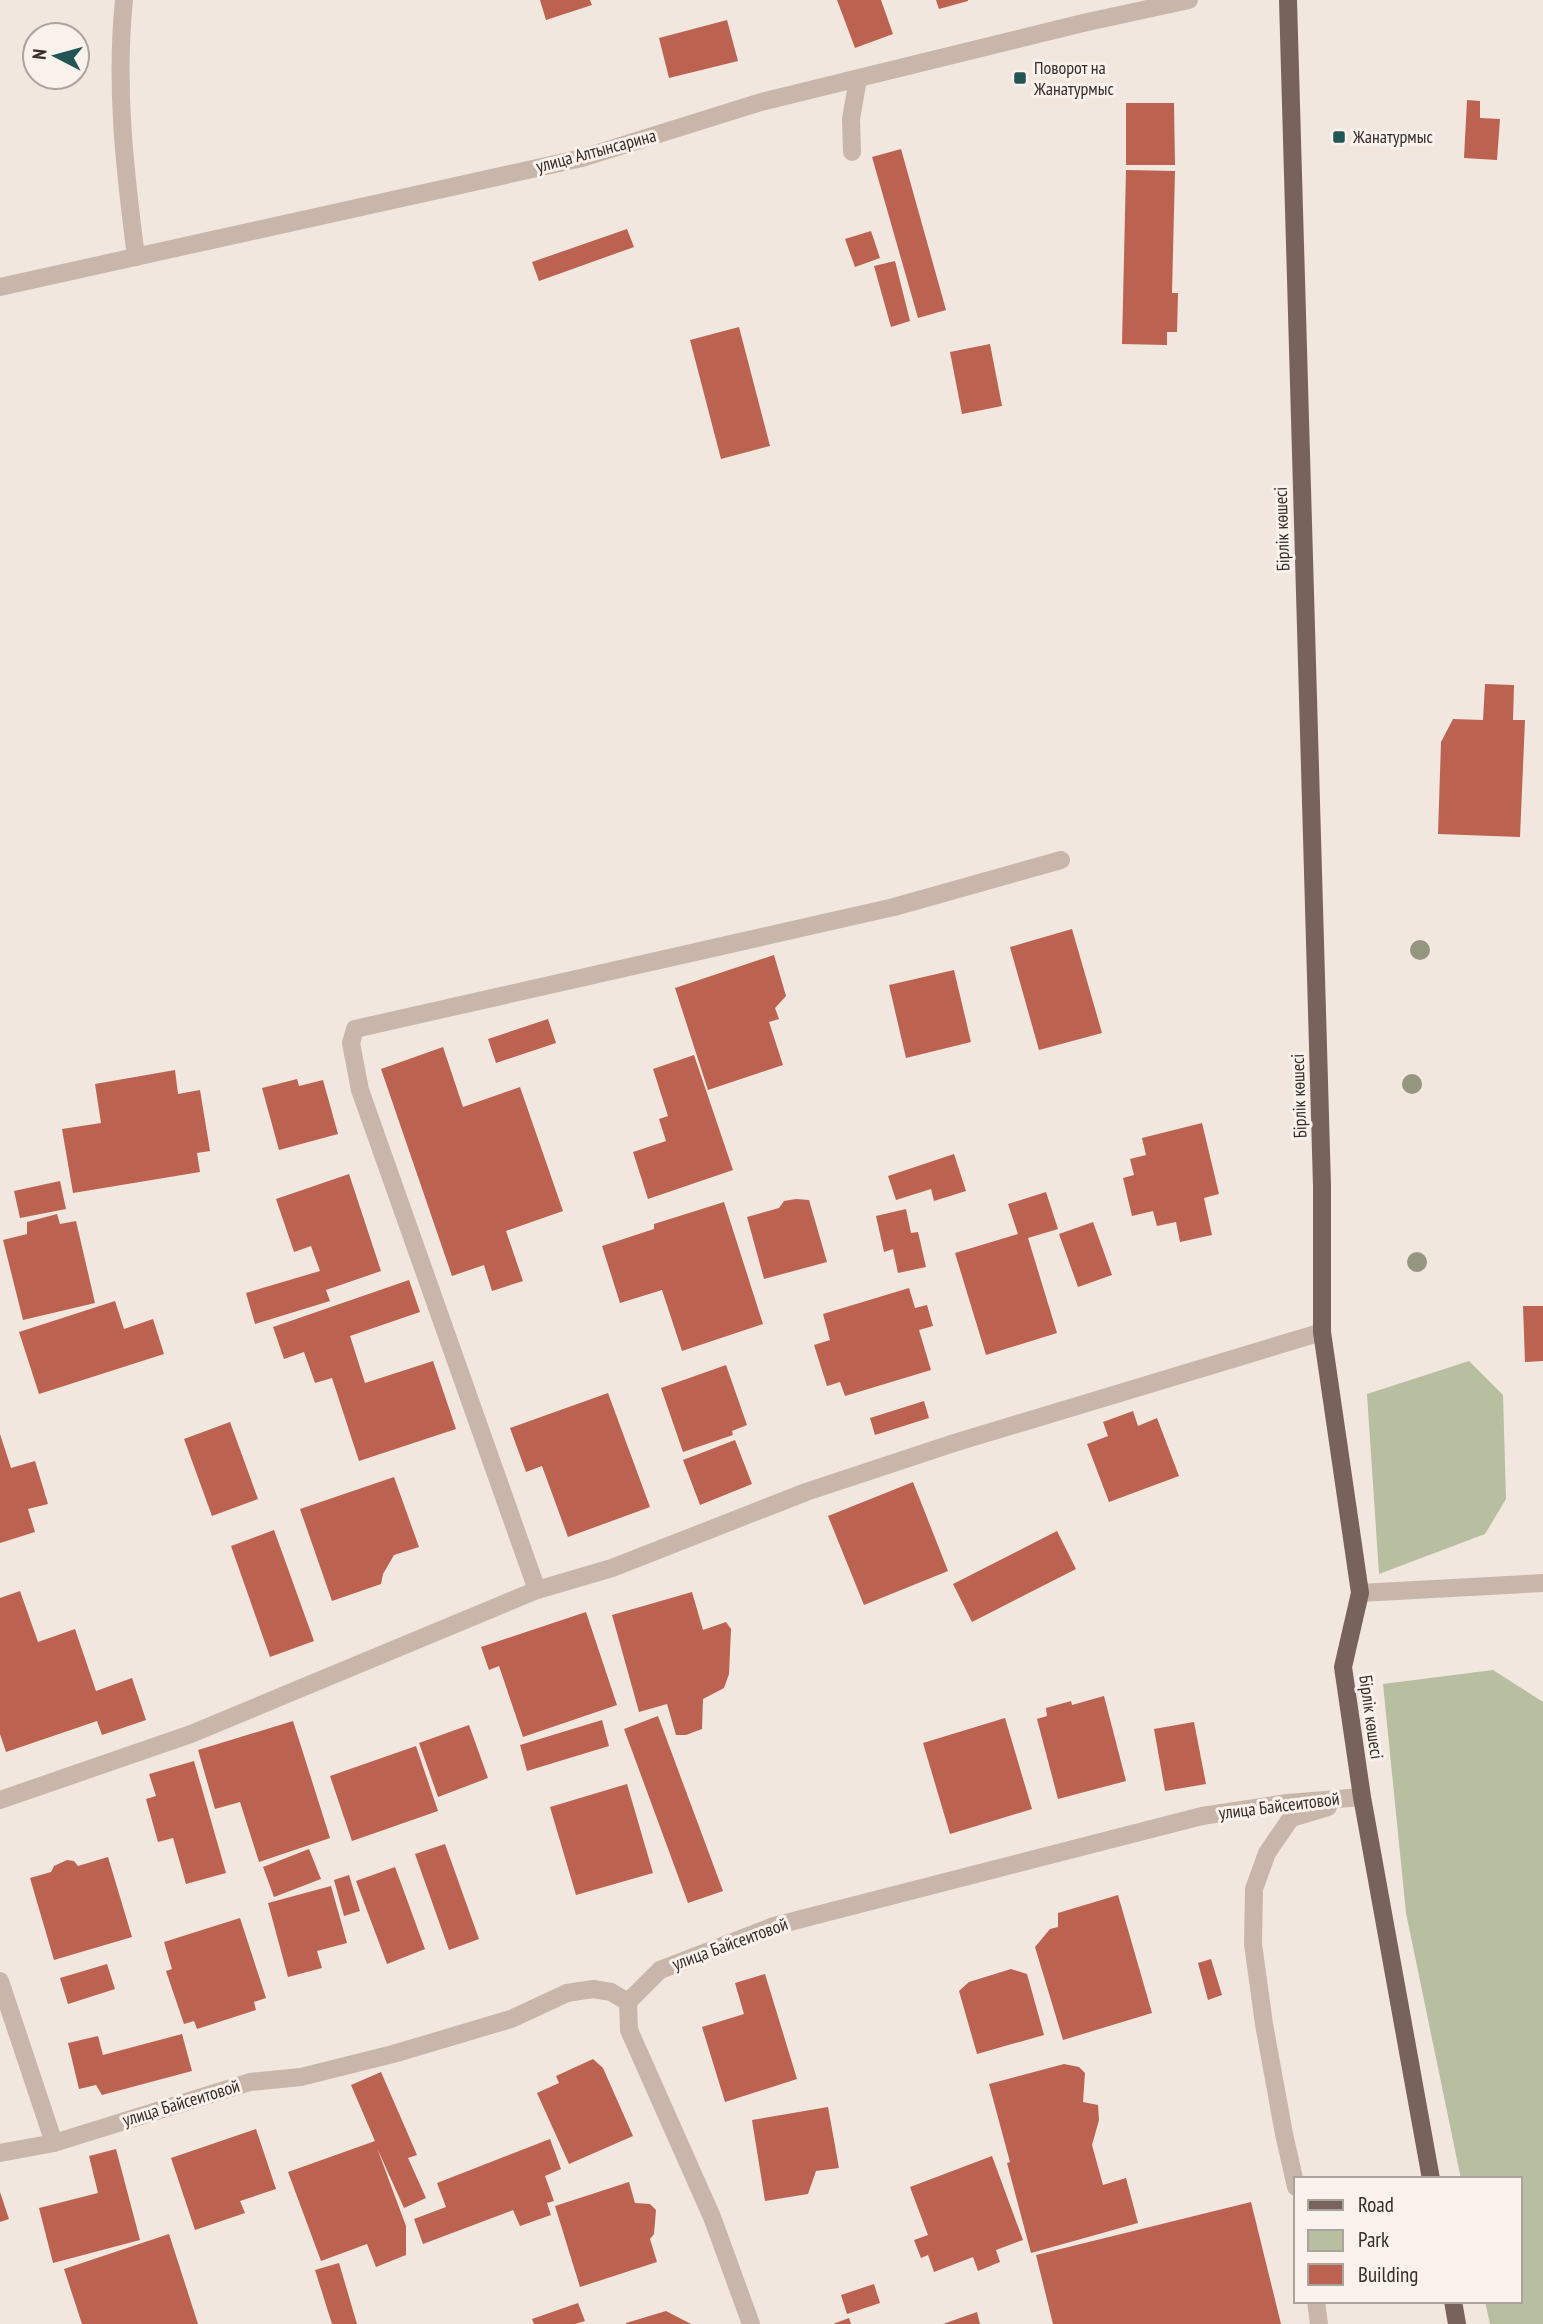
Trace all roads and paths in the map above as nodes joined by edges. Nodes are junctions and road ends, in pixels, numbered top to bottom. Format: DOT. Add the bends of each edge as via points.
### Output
graph roads {
  1 [pos="124,0"];
  2 [pos="1189,0"];
  3 [pos="1288,0"];
  4 [pos="858,79"];
  5 [pos="852,152"];
  6 [pos="136,257"];
  7 [pos="0,287"];
  8 [pos="1061,860"];
  9 [pos="1322,1332"];
  10 [pos="1543,1583"];
  11 [pos="537,1590"];
  12 [pos="1360,1593"];
  13 [pos="1362,1797"];
  14 [pos="0,1800"];
  15 [pos="0,1981"];
  16 [pos="628,2002"];
  17 [pos="54,2143"];
  18 [pos="0,2153"];
  19 [pos="1431,2177"];
  20 [pos="1294,2178"];
  21 [pos="1316,2303"];
  22 [pos="1453,2303"];
  23 [pos="751,2324"];
  24 [pos="1319,2324"];
  25 [pos="1457,2324"];
  1 -- 6 [label="street" via="120,120"];
  2 -- 4 [label="street, улица Алтынсарина"];
  3 -- 9 [label="main road, Бірлік көшесі" via="1322,1186"];
  4 -- 5 [label="street" via="851,119"];
  4 -- 6 [label="street, улица Алтынсарина" via="761,102 582,158"];
  6 -- 7 [label="street, улица Алтынсарина"];
  8 -- 11 [label="street" via="894,907 355,1029 351,1043 360,1090"];
  9 -- 11 [label="street" via="954,1443 806,1492 612,1568"];
  9 -- 12 [label="main road, Бірлік көшесі"];
  10 -- 12 [label="street"];
  11 -- 14 [label="street" via="191,1734"];
  12 -- 13 [label="main road, Бірлік көшесі" via="1343,1667"];
  13 -- 16 [label="street, улица Байсеитовой" via="1287,1802 1202,1816 774,1926 660,1970"];
  13 -- 19 [label="main road, Бірлік көшесі"];
  13 -- 20 [label="street" via="1291,1818 1267,1853 1254,1889 1253,1944"];
  15 -- 17 [label="street"];
  16 -- 17 [label="street, улица Байсеитовой" via="593,1989 567,1993 512,2019 393,2054 301,2077 250,2082"];
  16 -- 23 [label="street" via="629,2029 712,2217"];
  17 -- 18 [label="street, улица Байсеитовой"];
  21 -- 24 [label="street"];
  22 -- 25 [label="main road"];
}
